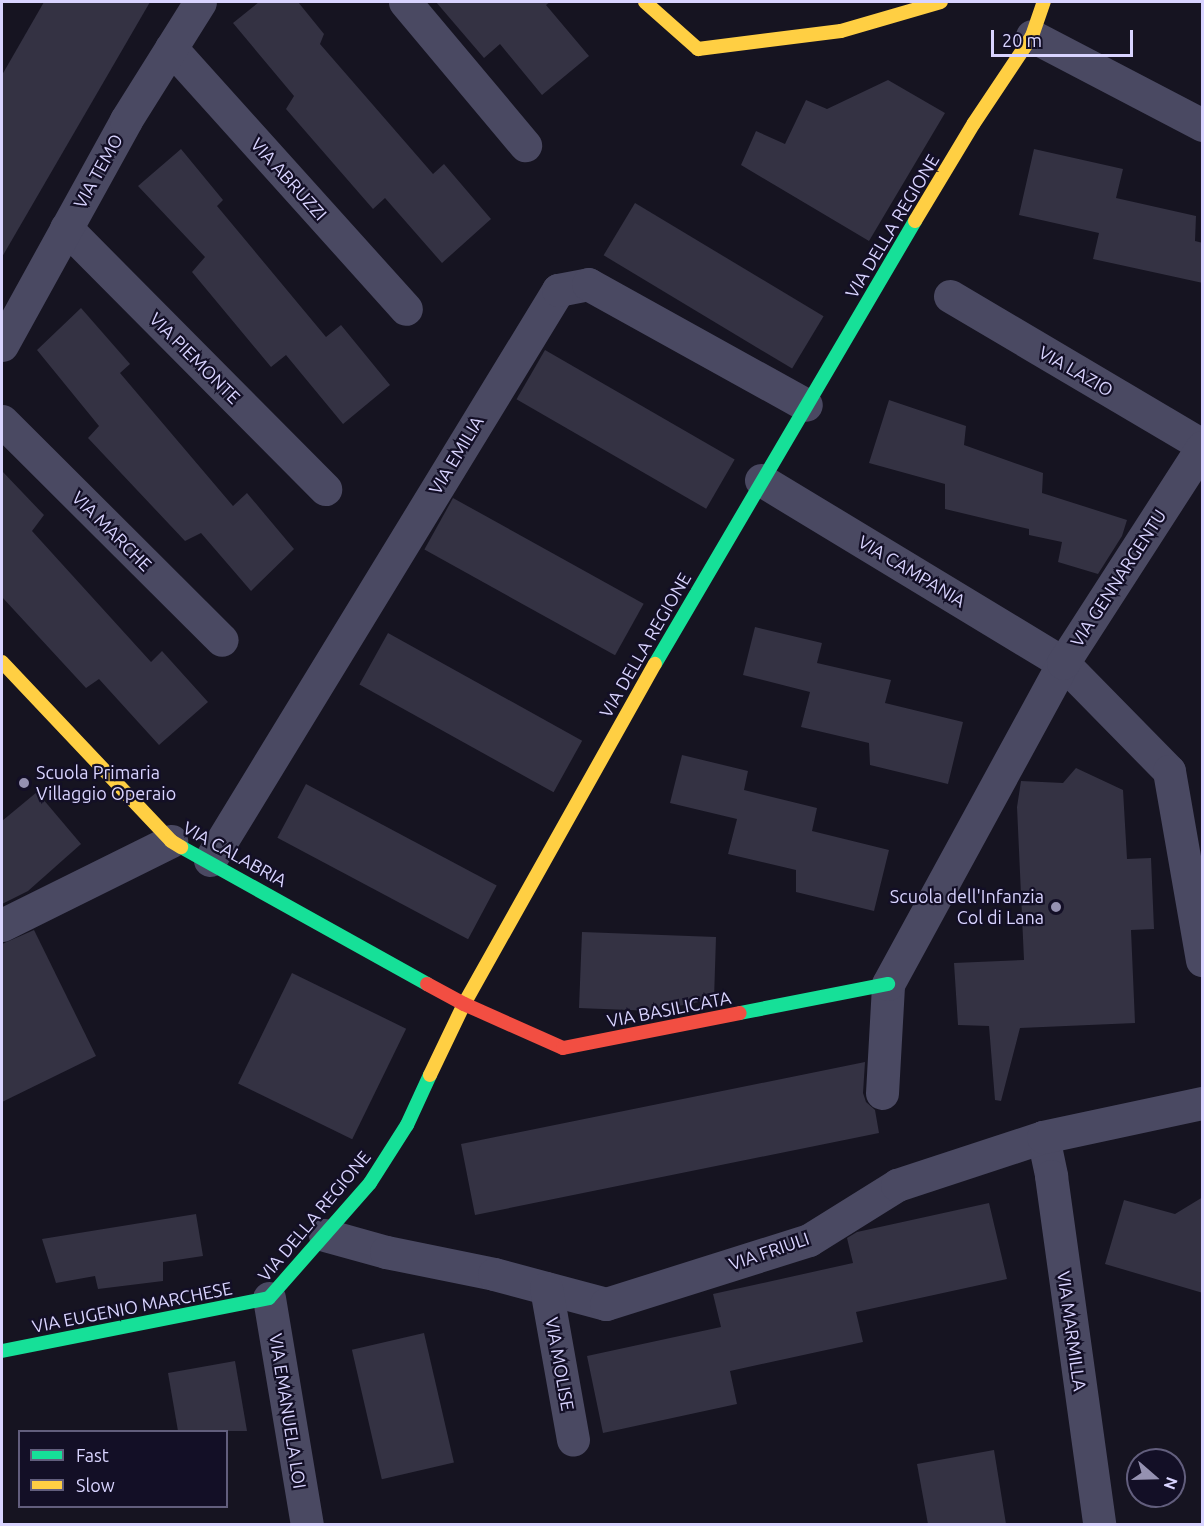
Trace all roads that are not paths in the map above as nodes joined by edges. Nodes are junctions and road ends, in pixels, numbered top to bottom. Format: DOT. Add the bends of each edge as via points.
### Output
graph roads {
  1 [pos="200,2"];
  2 [pos="405,2"];
  3 [pos="645,2"];
  4 [pos="941,2"];
  5 [pos="1044,2"];
  6 [pos="1032,36"];
  7 [pos="171,48"];
  8 [pos="1203,125"];
  9 [pos="525,145"];
  10 [pos="66,228"];
  11 [pos="950,296"];
  12 [pos="406,309"];
  13 [pos="2,345"];
  14 [pos="806,405"];
  15 [pos="2,421"];
  16 [pos="1203,446"];
  17 [pos="761,480"];
  18 [pos="325,489"];
  19 [pos="222,640"];
  20 [pos="2,662"];
  21 [pos="1063,663"];
  22 [pos="171,841"];
  23 [pos="210,860"];
  24 [pos="2,925"];
  25 [pos="1203,960"];
  26 [pos="888,984"];
  27 [pos="464,1004"];
  28 [pos="882,1093"];
  29 [pos="1203,1103"];
  30 [pos="1043,1137"];
  31 [pos="325,1235"];
  32 [pos="546,1288"];
  33 [pos="269,1298"];
  34 [pos="2,1351"];
  35 [pos="573,1440"];
  36 [pos="307,1524"];
  37 [pos="1099,1524"];
  1 -- 7 [label="street, VIA TEMO"];
  2 -- 9 [label="street"];
  3 -- 4 [label="street" via="698,49 841,31"];
  5 -- 6 [label="street, VIA DELLA REGIONE"];
  6 -- 8 [label="street"];
  6 -- 14 [label="street, VIA DELLA REGIONE" via="974,123"];
  7 -- 10 [label="street, VIA TEMO"];
  7 -- 12 [label="street, VIA ABRUZZI"];
  10 -- 13 [label="street, VIA TEMO"];
  10 -- 18 [label="street, VIA PIEMONTE"];
  11 -- 16 [label="street, VIA LAZIO"];
  14 -- 17 [label="street, VIA DELLA REGIONE"];
  14 -- 23 [label="street, VIA EMILIA" via="588,284 558,290"];
  15 -- 19 [label="street, VIA MARCHE"];
  16 -- 21 [label="street, VIA GENNARGENTU"];
  17 -- 21 [label="street, VIA CAMPANIA"];
  17 -- 27 [label="street, VIA DELLA REGIONE"];
  20 -- 22 [label="street, VIA CALABRIA"];
  21 -- 25 [label="street, VIA GENNARGENTU" via="1169,771"];
  21 -- 26 [label="street"];
  22 -- 23 [label="street, VIA CALABRIA"];
  22 -- 24 [label="street"];
  23 -- 27 [label="street, VIA CALABRIA"];
  26 -- 27 [label="street, VIA BASILICATA" via="563,1048"];
  26 -- 28 [label="street"];
  27 -- 31 [label="street, VIA DELLA REGIONE" via="407,1125 370,1183"];
  29 -- 30 [label="street, VIA FRIULI"];
  30 -- 32 [label="street, VIA FRIULI" via="897,1185 809,1240 606,1304"];
  30 -- 37 [label="street, VIA MARMILLA"];
  31 -- 32 [label="street, VIA FRIULI"];
  31 -- 33 [label="street, VIA DELLA REGIONE"];
  32 -- 35 [label="street, VIA MOLISE"];
  33 -- 34 [label="street, VIA EUGENIO MARCHESE"];
  33 -- 36 [label="street, VIA EMANUELA LOI"];
}
